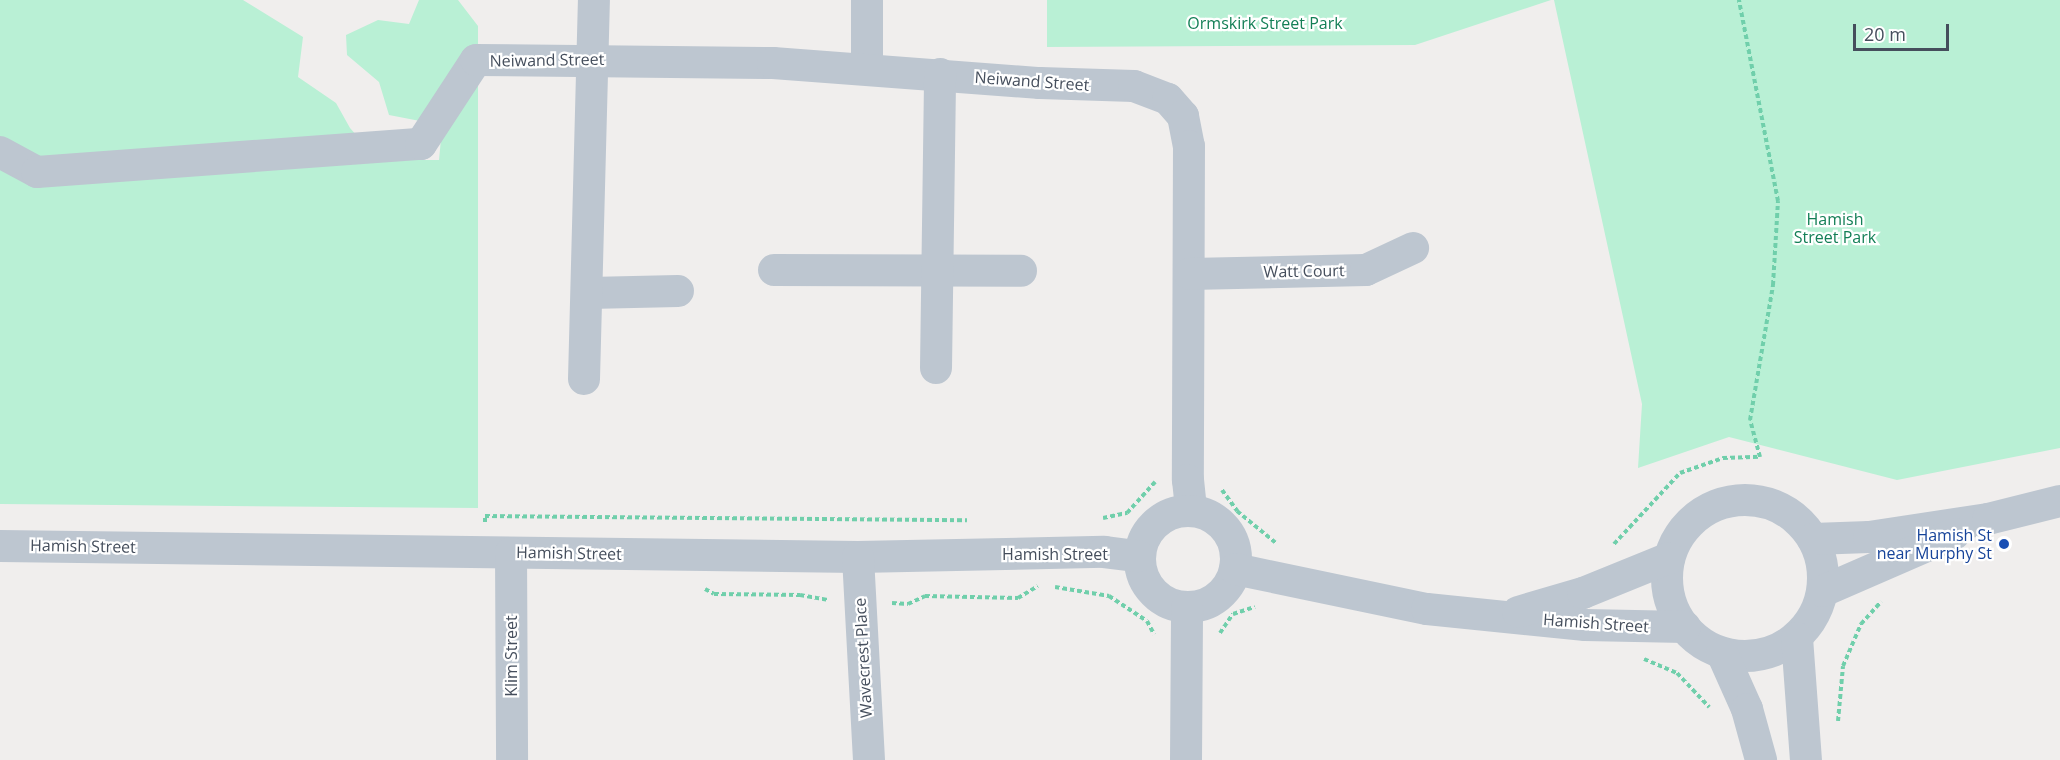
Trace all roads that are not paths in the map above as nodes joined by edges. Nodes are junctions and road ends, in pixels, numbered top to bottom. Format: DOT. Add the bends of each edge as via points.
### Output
graph roads {
  1 [pos="594,0"];
  2 [pos="867,0"];
  3 [pos="593,58"];
  4 [pos="867,68"];
  5 [pos="940,74"];
  6 [pos="0,152"];
  7 [pos="1413,248"];
  8 [pos="774,270"];
  9 [pos="938,271"];
  10 [pos="1021,271"];
  11 [pos="1190,274"];
  12 [pos="678,291"];
  13 [pos="589,293"];
  14 [pos="936,368"];
  15 [pos="584,379"];
  16 [pos="2060,501"];
  17 [pos="1191,510"];
  18 [pos="1988,519"];
  19 [pos="1813,539"];
  20 [pos="0,546"];
  21 [pos="498,553"];
  22 [pos="1139,556"];
  23 [pos="858,557"];
  24 [pos="1669,558"];
  25 [pos="1235,569"];
  26 [pos="1823,591"];
  27 [pos="1187,608"];
  28 [pos="1508,615"];
  29 [pos="1685,627"];
  30 [pos="1797,638"];
  31 [pos="1722,653"];
  32 [pos="512,760"];
  33 [pos="868,760"];
  34 [pos="1186,760"];
  35 [pos="1761,760"];
  36 [pos="1806,760"];
  1 -- 3 [label="street"];
  2 -- 4 [label="street"];
  3 -- 4 [label="street, Neiwand Street"];
  3 -- 6 [label="street, Neiwand Street" via="476,60 421,144 37,172"];
  3 -- 13 [label="street"];
  4 -- 5 [label="street, Neiwand Street"];
  5 -- 9 [label="street"];
  5 -- 11 [label="street, Neiwand Street" via="1134,86 1168,99 1183,116 1189,146"];
  7 -- 11 [label="street, Watt Court" via="1366,270"];
  8 -- 9 [label="street"];
  9 -- 10 [label="street"];
  9 -- 14 [label="street"];
  11 -- 17 [label="street, Neiwand Street"];
  12 -- 13 [label="street"];
  13 -- 15 [label="street"];
  16 -- 18 [label="street"];
  17 -- 22 [label="street" via="1176,512 1150,528"];
  17 -- 25 [label="street" via="1207,514 1231,536 1236,552"];
  18 -- 19 [label="street" via="1869,537"];
  18 -- 26 [label="street"];
  19 -- 24 [label="street" via="1789,513 1774,504 1748,499 1722,502 1698,514 1680,534"];
  19 -- 26 [label="street" via="1823,564"];
  20 -- 21 [label="street, Hamish Street"];
  21 -- 23 [label="street, Hamish Street"];
  21 -- 32 [label="street, Klim Street"];
  22 -- 23 [label="street, Hamish Street" via="1104,552"];
  22 -- 27 [label="street" via="1147,586 1165,601"];
  23 -- 33 [label="street, Wavecrest Place"];
  24 -- 28 [label="street, Hamish Street" via="1583,593"];
  24 -- 29 [label="street" via="1667,582 1673,606"];
  25 -- 27 [label="street" via="1218,597"];
  25 -- 28 [label="street, Hamish Street" via="1427,609"];
  26 -- 30 [label="street" via="1814,617"];
  27 -- 34 [label="street"];
  28 -- 29 [label="street, Hamish Street" via="1585,625"];
  29 -- 31 [label="street"];
  30 -- 31 [label="street" via="1765,653"];
  30 -- 36 [label="street"];
  31 -- 35 [label="street" via="1747,709"];
}
